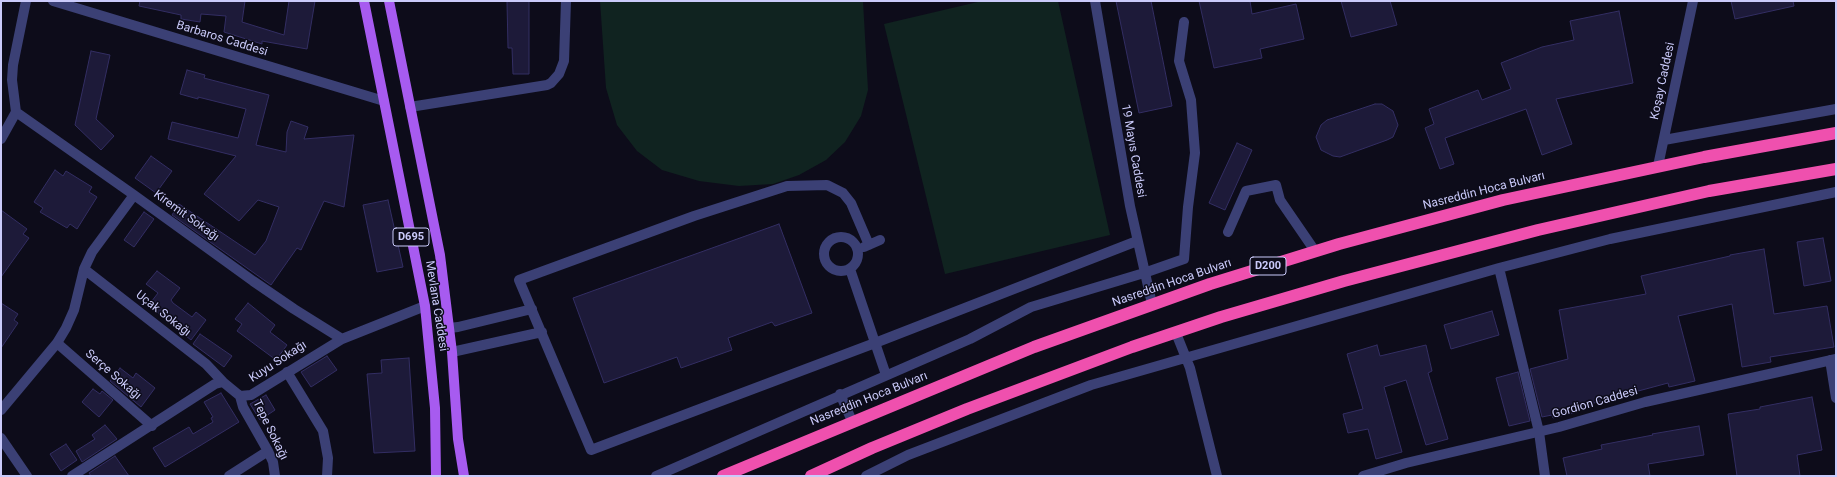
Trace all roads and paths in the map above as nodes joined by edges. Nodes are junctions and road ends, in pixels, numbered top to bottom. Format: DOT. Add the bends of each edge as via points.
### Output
graph roads {
  1 [pos="26,1"];
  2 [pos="53,1"];
  3 [pos="364,1"];
  4 [pos="389,1"];
  5 [pos="566,1"];
  6 [pos="1095,1"];
  7 [pos="1693,1"];
  8 [pos="1184,22"];
  9 [pos="384,101"];
  10 [pos="410,107"];
  11 [pos="1836,109"];
  12 [pos="16,112"];
  13 [pos="1836,133"];
  14 [pos="1,138"];
  15 [pos="1664,140"];
  16 [pos="1658,166"];
  17 [pos="1836,169"];
  18 [pos="1836,192"];
  19 [pos="134,195"];
  20 [pos="1228,232"];
  21 [pos="880,240"];
  22 [pos="1137,241"];
  23 [pos="868,245"];
  24 [pos="858,249"];
  25 [pos="1316,251"];
  26 [pos="1499,268"];
  27 [pos="84,269"];
  28 [pos="850,269"];
  29 [pos="1144,273"];
  30 [pos="1152,304"];
  31 [pos="425,306"];
  32 [pos="532,309"];
  33 [pos="450,328"];
  34 [pos="542,332"];
  35 [pos="1176,333"];
  36 [pos="342,339"];
  37 [pos="57,343"];
  38 [pos="875,343"];
  39 [pos="452,352"];
  40 [pos="1186,357"];
  41 [pos="1833,359"];
  42 [pos="287,372"];
  43 [pos="886,375"];
  44 [pos="223,382"];
  45 [pos="840,394"];
  46 [pos="240,396"];
  47 [pos="1836,398"];
  48 [pos="1,410"];
  49 [pos="852,421"];
  50 [pos="152,426"];
  51 [pos="1539,432"];
  52 [pos="1,438"];
  53 [pos="268,451"];
  54 [pos="27,476"];
  55 [pos="72,476"];
  56 [pos="230,476"];
  57 [pos="275,476"];
  58 [pos="327,476"];
  59 [pos="436,476"];
  60 [pos="464,476"];
  61 [pos="656,476"];
  62 [pos="723,476"];
  63 [pos="811,476"];
  64 [pos="866,476"];
  65 [pos="1217,476"];
  66 [pos="1363,476"];
  67 [pos="1545,476"];
  1 -- 12 [label="street" via="13,65"];
  2 -- 9 [label="street, Barbaros Caddesi"];
  3 -- 9 [label="main road, Mevlana Caddesi / D695"];
  4 -- 10 [label="main road, Mevlana Caddesi / D695"];
  5 -- 10 [label="street" via="562,68 547,86"];
  6 -- 22 [label="street, 19 Mayıs Caddesi"];
  7 -- 15 [label="street, Koşay Caddesi"];
  8 -- 29 [label="street" via="1179,61 1191,100 1195,153 1184,259"];
  9 -- 31 [label="main road, Mevlana Caddesi / D695"];
  10 -- 33 [label="main road, Mevlana Caddesi / D695" via="440,255"];
  11 -- 15 [label="street"];
  12 -- 14 [label="street"];
  12 -- 19 [label="street, Kiremit Sokağı"];
  13 -- 16 [label="highway, Nasreddin Hoca Bulvarı / D200"];
  15 -- 16 [label="street, Koşay Caddesi"];
  16 -- 25 [label="highway, Nasreddin Hoca Bulvarı / D200" via="1504,200"];
  17 -- 35 [label="highway" via="1709,191 1538,230 1344,281"];
  18 -- 26 [label="street" via="1610,239"];
  19 -- 27 [label="street" via="102,236"];
  19 -- 36 [label="street, Kiremit Sokağı" via="253,281"];
  20 -- 25 [label="street" via="1246,191 1276,185 1280,200"];
  21 -- 23 [label="street"];
  22 -- 29 [label="street, 19 Mayıs Caddesi"];
  22 -- 38 [label="street"];
  23 -- 24 [label="street"];
  23 -- 32 [label="street" via="851,203 843,194 827,185 787,186 694,216 519,280"];
  24 -- 28 [label="street" via="857,261"];
  24 -- 28 [label="street" via="851,240 840,237 830,241 824,250 826,261 834,269"];
  25 -- 30 [label="highway, Nasreddin Hoca Bulvarı / D200"];
  26 -- 40 [label="street"];
  26 -- 51 [label="street"];
  27 -- 37 [label="street" via="74,310"];
  27 -- 44 [label="street, Uçak Sokağı" via="206,364"];
  28 -- 38 [label="street"];
  29 -- 30 [label="street, 19 Mayıs Caddesi"];
  29 -- 43 [label="street" via="1031,307 970,339"];
  30 -- 49 [label="highway, Nasreddin Hoca Bulvarı / D200" via="1034,347"];
  31 -- 36 [label="street, Kuyu Sokağı"];
  31 -- 59 [label="main road, Mevlana Caddesi / D695" via="435,408"];
  32 -- 33 [label="street"];
  32 -- 34 [label="street"];
  33 -- 39 [label="main road, Mevlana Caddesi / D695"];
  34 -- 38 [label="street" via="591,450"];
  34 -- 39 [label="street"];
  35 -- 40 [label="street"];
  35 -- 63 [label="highway" via="967,409"];
  36 -- 42 [label="street, Kuyu Sokağı"];
  37 -- 48 [label="street"];
  37 -- 50 [label="street, Serçe Sokağı"];
  38 -- 43 [label="street"];
  39 -- 60 [label="main road, Mevlana Caddesi / D695" via="458,439"];
  40 -- 64 [label="street" via="1091,385 908,455"];
  40 -- 65 [label="street"];
  41 -- 47 [label="street"];
  41 -- 51 [label="street, Gordion Caddesi" via="1645,402"];
  42 -- 46 [label="street, Kuyu Sokağı" via="250,395"];
  42 -- 58 [label="street" via="323,432 328,458"];
  43 -- 45 [label="street"];
  44 -- 46 [label="street, Kuyu Sokağı"];
  44 -- 50 [label="street" via="215,384"];
  45 -- 49 [label="street"];
  45 -- 61 [label="street"];
  46 -- 53 [label="street, Tepe Sokağı" via="243,407"];
  49 -- 62 [label="highway, Nasreddin Hoca Bulvarı / D200"];
  50 -- 55 [label="street"];
  51 -- 66 [label="street, Gordion Caddesi" via="1406,463"];
  51 -- 67 [label="street"];
  52 -- 54 [label="street"];
  53 -- 56 [label="street"];
  53 -- 57 [label="street, Tepe Sokağı"];
}
